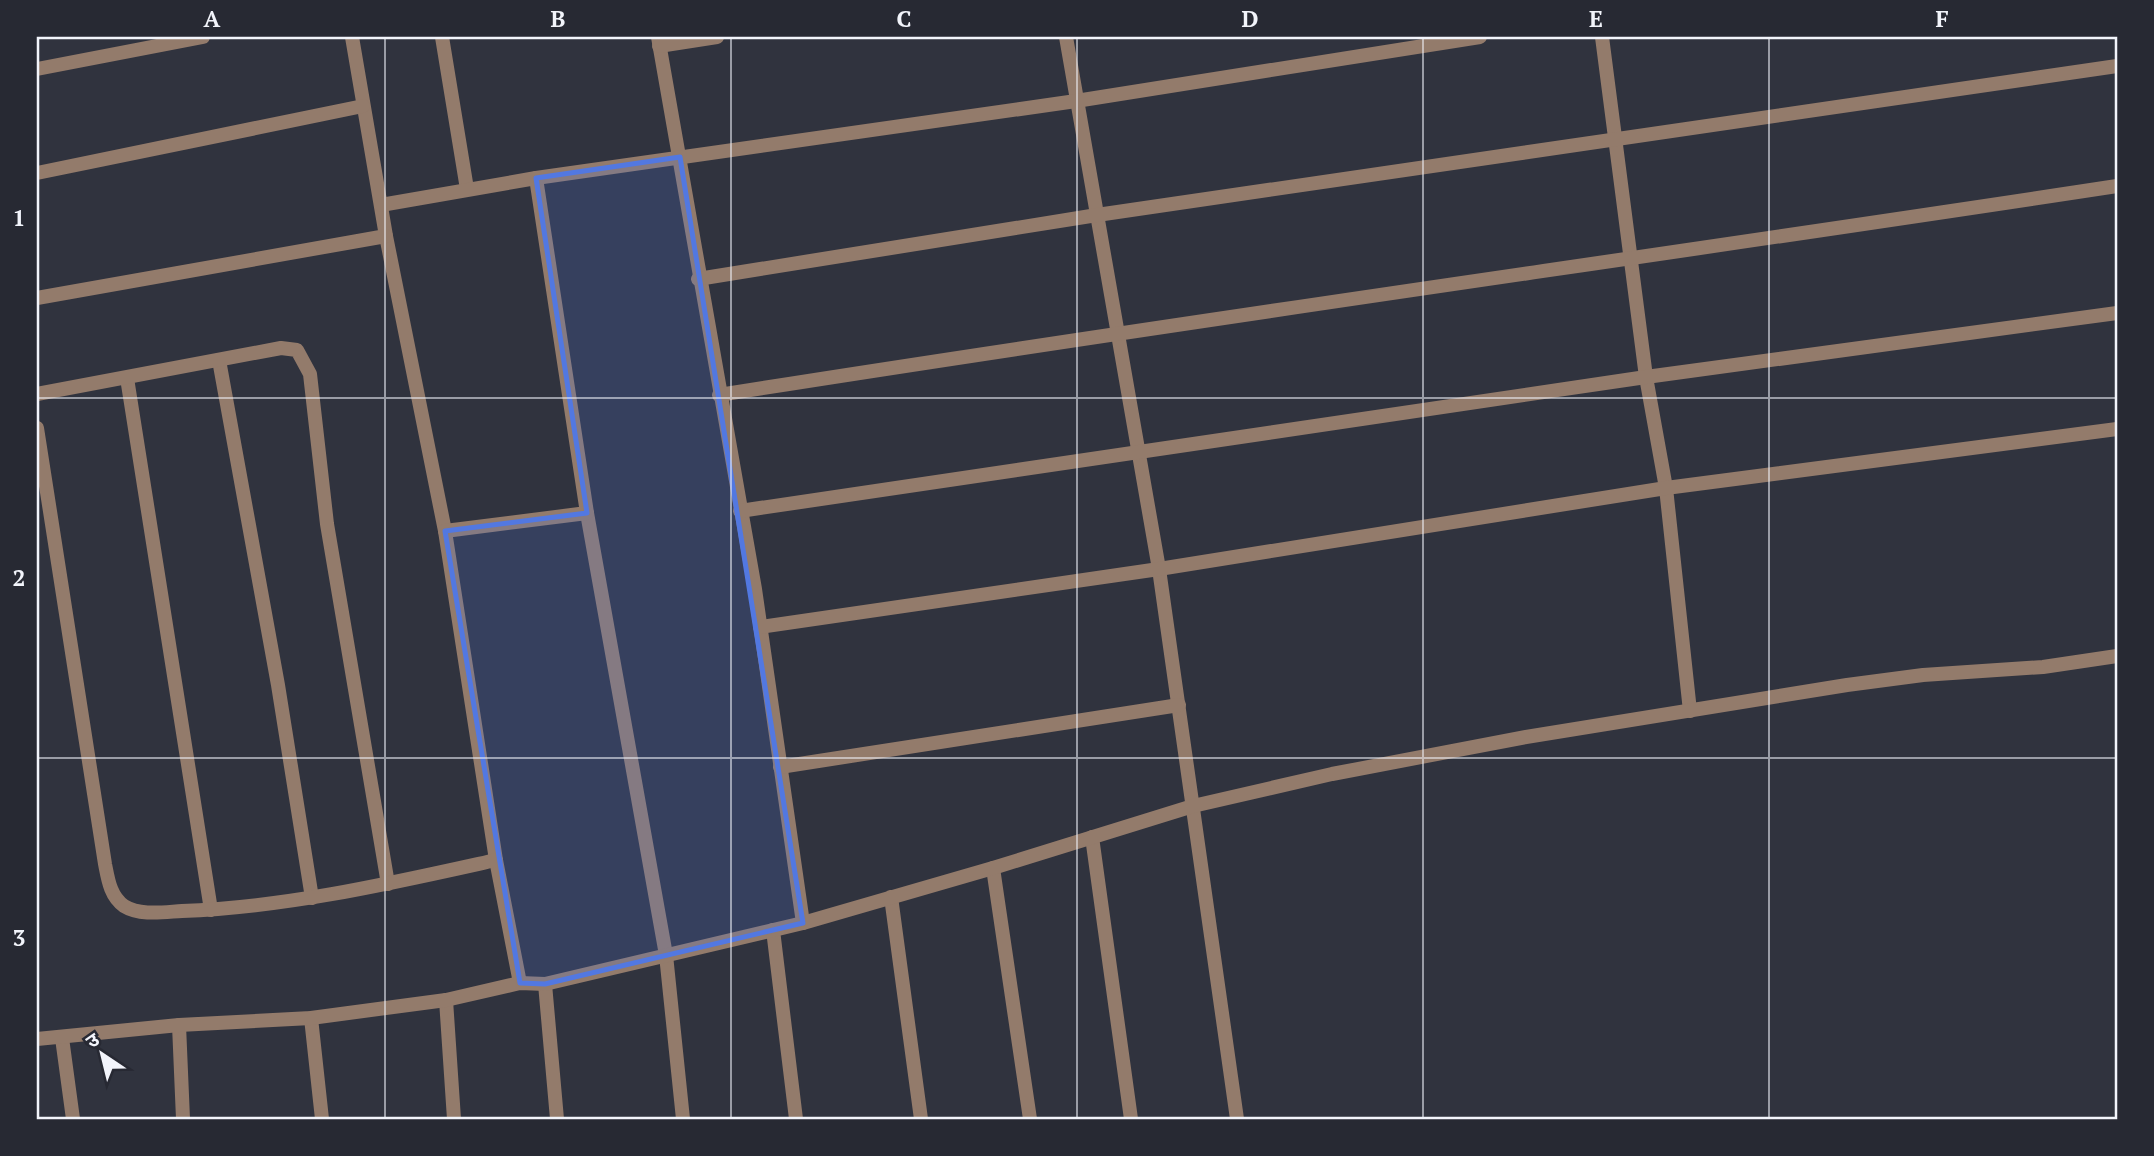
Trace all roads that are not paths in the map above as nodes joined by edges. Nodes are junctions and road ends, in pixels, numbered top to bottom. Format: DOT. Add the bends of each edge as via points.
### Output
graph roads {
  1 [pos="202,37"];
  2 [pos="352,37"];
  3 [pos="442,37"];
  4 [pos="717,37"];
  5 [pos="1066,37"];
  6 [pos="1480,37"];
  7 [pos="1602,37"];
  8 [pos="659,42"];
  9 [pos="2117,66"];
  10 [pos="37,69"];
  11 [pos="1076,101"];
  12 [pos="363,106"];
  13 [pos="1614,139"];
  14 [pos="680,157"];
  15 [pos="37,173"];
  16 [pos="536,178"];
  17 [pos="2117,186"];
  18 [pos="467,189"];
  19 [pos="381,205"];
  20 [pos="1097,215"];
  21 [pos="386,236"];
  22 [pos="1631,260"];
  23 [pos="698,279"];
  24 [pos="37,298"];
  25 [pos="2117,313"];
  26 [pos="1116,332"];
  27 [pos="219,360"];
  28 [pos="1646,377"];
  29 [pos="127,378"];
  30 [pos="37,394"];
  31 [pos="719,395"];
  32 [pos="37,428"];
  33 [pos="2117,429"];
  34 [pos="1140,453"];
  35 [pos="1666,488"];
  36 [pos="740,511"];
  37 [pos="587,513"];
  38 [pos="445,531"];
  39 [pos="1158,569"];
  40 [pos="760,627"];
  41 [pos="2117,656"];
  42 [pos="1179,705"];
  43 [pos="1690,711"];
  44 [pos="780,767"];
  45 [pos="1193,806"];
  46 [pos="1092,837"];
  47 [pos="496,860"];
  48 [pos="993,868"];
  49 [pos="388,884"];
  50 [pos="891,897"];
  51 [pos="312,898"];
  52 [pos="211,910"];
  53 [pos="803,923"];
  54 [pos="773,930"];
  55 [pos="666,955"];
  56 [pos="520,983"];
  57 [pos="545,984"];
  58 [pos="446,1000"];
  59 [pos="311,1018"];
  60 [pos="179,1025"];
  61 [pos="62,1038"];
  62 [pos="37,1039"];
  63 [pos="73,1119"];
  64 [pos="183,1119"];
  65 [pos="322,1119"];
  66 [pos="454,1119"];
  67 [pos="557,1119"];
  68 [pos="683,1119"];
  69 [pos="796,1119"];
  70 [pos="921,1119"];
  71 [pos="1030,1119"];
  72 [pos="1131,1119"];
  73 [pos="1237,1119"];
  1 -- 10 [label="street"];
  2 -- 12 [label="street"];
  3 -- 18 [label="street"];
  4 -- 8 [label="street"];
  5 -- 11 [label="street"];
  6 -- 11 [label="street"];
  7 -- 13 [label="street"];
  8 -- 14 [label="street"];
  9 -- 13 [label="street"];
  11 -- 14 [label="street"];
  11 -- 20 [label="street"];
  12 -- 15 [label="street"];
  12 -- 19 [label="street"];
  13 -- 20 [label="street"];
  13 -- 22 [label="street"];
  14 -- 16 [label="street"];
  14 -- 23 [label="street"];
  16 -- 18 [label="street"];
  16 -- 37 [label="street"];
  17 -- 22 [label="street"];
  18 -- 19 [label="street"];
  19 -- 21 [label="street"];
  20 -- 23 [label="street"];
  20 -- 26 [label="street"];
  21 -- 24 [label="street"];
  21 -- 38 [label="street"];
  22 -- 26 [label="street"];
  22 -- 28 [label="street"];
  23 -- 31 [label="street"];
  25 -- 28 [label="street"];
  26 -- 31 [label="street"];
  26 -- 34 [label="street"];
  27 -- 29 [label="street"];
  27 -- 49 [label="street" via="281,348 297,350 306,363 327,524"];
  27 -- 51 [label="street"];
  28 -- 34 [label="street"];
  28 -- 35 [label="street"];
  29 -- 30 [label="street"];
  29 -- 52 [label="street"];
  31 -- 36 [label="street"];
  32 -- 52 [label="street" via="109,886 125,906 147,912"];
  33 -- 35 [label="street"];
  34 -- 36 [label="street"];
  34 -- 39 [label="street"];
  35 -- 39 [label="street"];
  35 -- 43 [label="street"];
  36 -- 40 [label="street"];
  37 -- 38 [label="street"];
  37 -- 55 [label="street"];
  38 -- 47 [label="street"];
  39 -- 40 [label="street"];
  39 -- 42 [label="street"];
  40 -- 44 [label="street"];
  41 -- 43 [label="street" via="1847,685"];
  42 -- 44 [label="street"];
  42 -- 45 [label="street"];
  43 -- 45 [label="street" via="1332,774"];
  44 -- 53 [label="street"];
  45 -- 46 [label="street"];
  45 -- 73 [label="street"];
  46 -- 48 [label="street"];
  46 -- 72 [label="street"];
  47 -- 49 [label="street"];
  47 -- 56 [label="street"];
  48 -- 50 [label="street"];
  48 -- 71 [label="street"];
  49 -- 51 [label="street"];
  50 -- 53 [label="street"];
  50 -- 70 [label="street"];
  51 -- 52 [label="street"];
  53 -- 54 [label="street"];
  54 -- 55 [label="street"];
  54 -- 69 [label="street"];
  55 -- 57 [label="street"];
  55 -- 68 [label="street"];
  56 -- 57 [label="street"];
  56 -- 58 [label="street"];
  57 -- 67 [label="street"];
  58 -- 59 [label="street"];
  58 -- 66 [label="street"];
  59 -- 60 [label="street"];
  59 -- 65 [label="street"];
  60 -- 61 [label="street"];
  60 -- 64 [label="street"];
  61 -- 62 [label="street"];
  61 -- 63 [label="street"];
}
